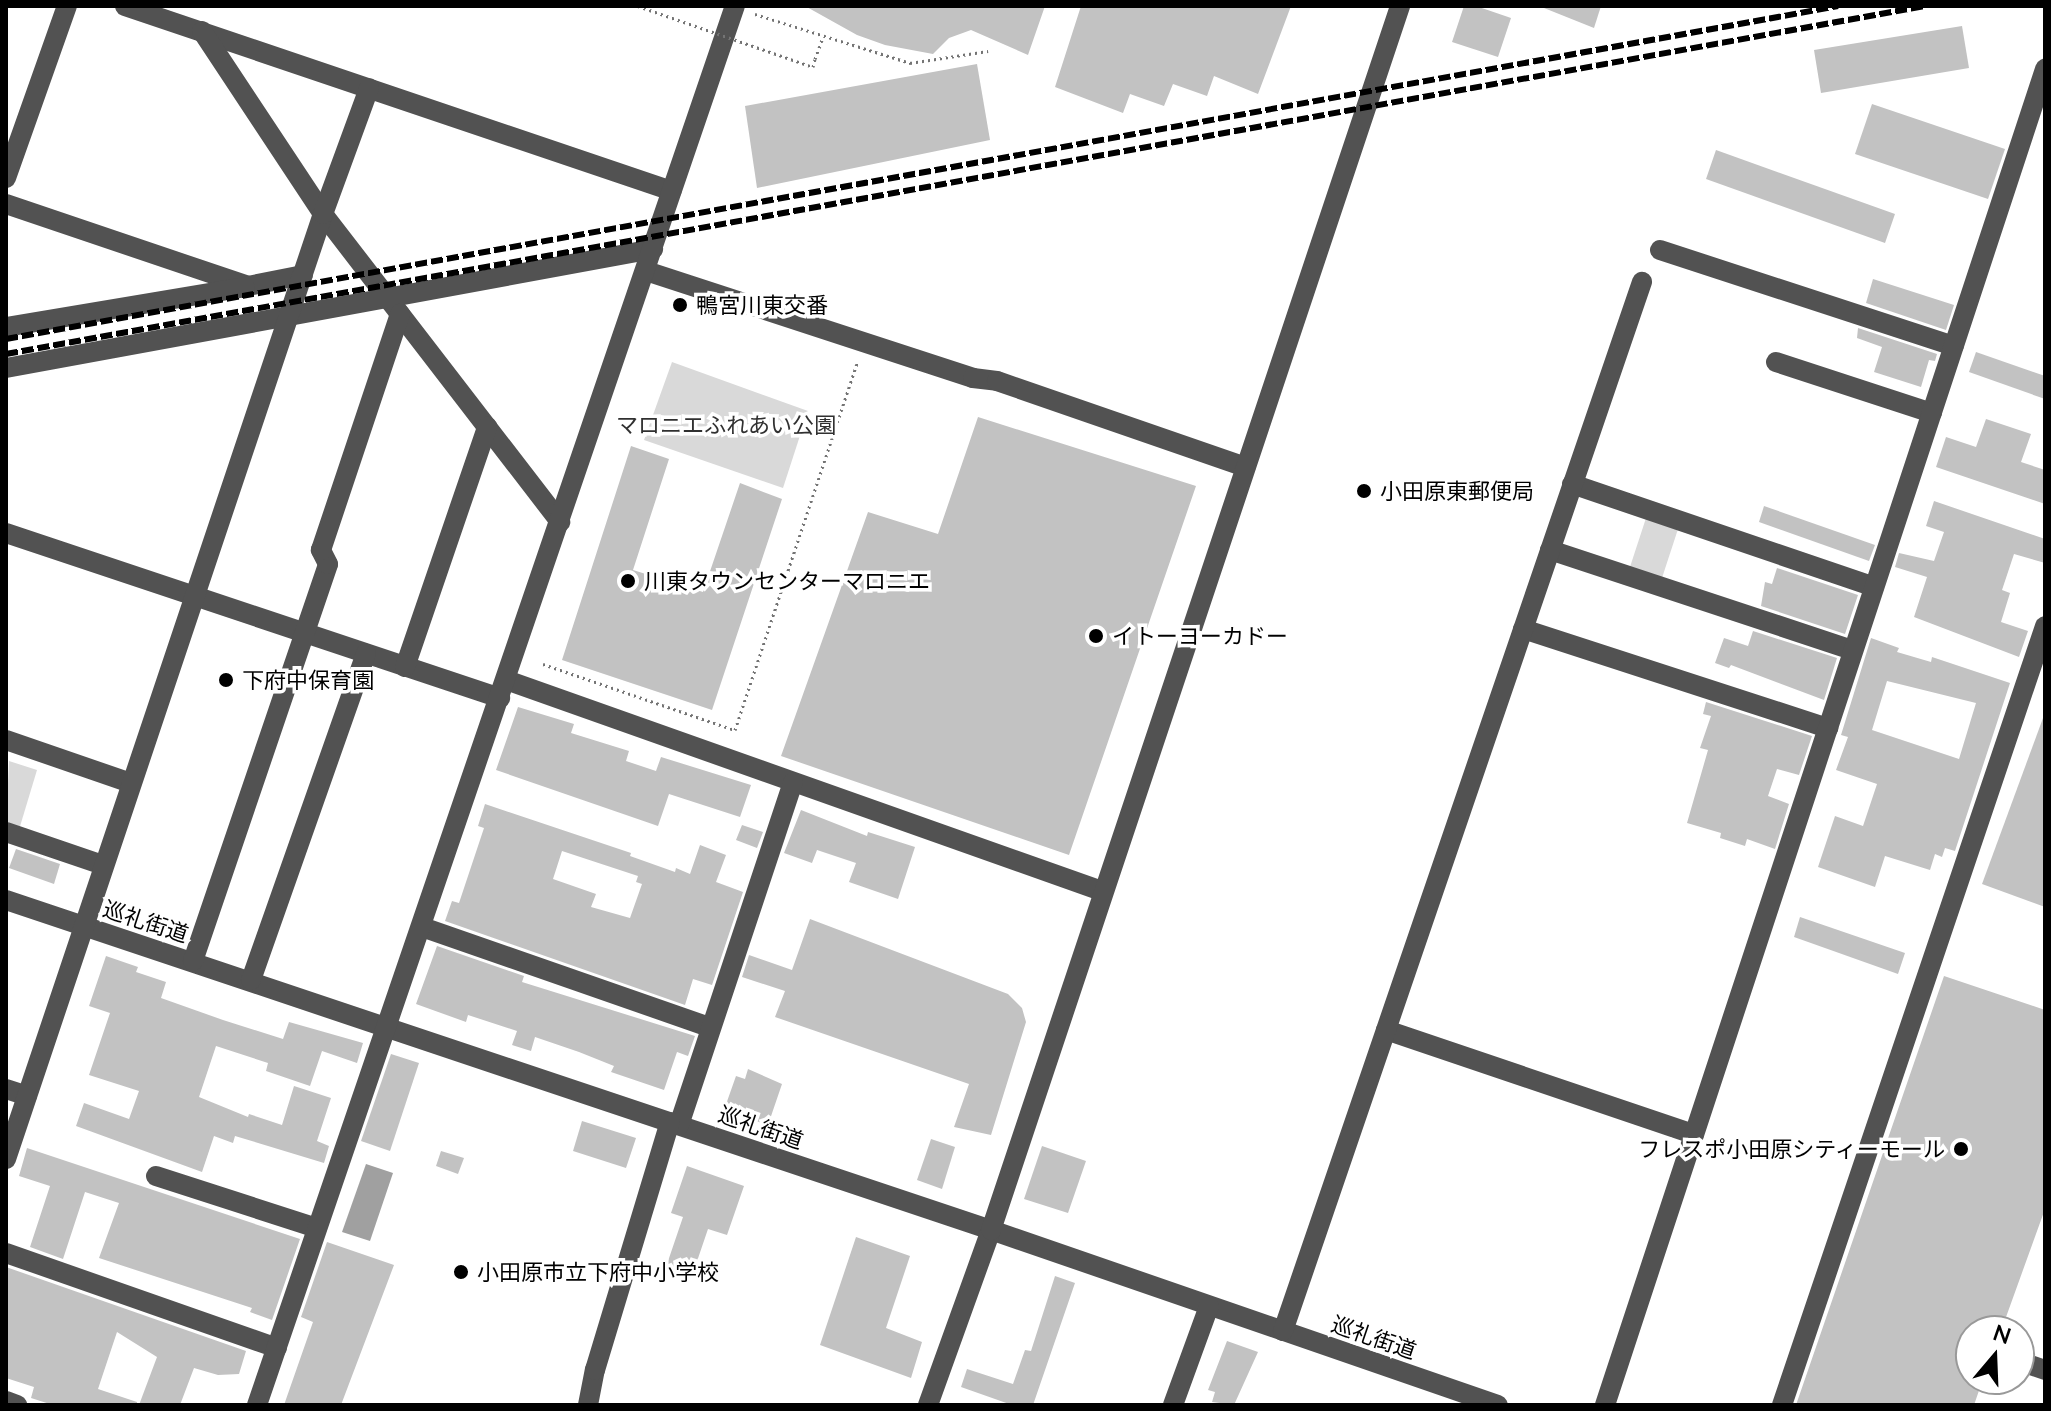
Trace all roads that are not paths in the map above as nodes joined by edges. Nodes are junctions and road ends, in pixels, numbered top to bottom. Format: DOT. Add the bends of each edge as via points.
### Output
graph roads {
  1 [pos="67,6"];
  2 [pos="125,6"];
  3 [pos="1400,6"];
  4 [pos="743,9"];
  5 [pos="202,31"];
  6 [pos="2045,69"];
  7 [pos="369,88"];
  8 [pos="6,178"];
  9 [pos="672,191"];
  10 [pos="6,204"];
  11 [pos="323,214"];
  12 [pos="653,249"];
  13 [pos="1660,250"];
  14 [pos="646,271"];
  15 [pos="303,275"];
  16 [pos="1642,282"];
  17 [pos="248,286"];
  18 [pos="386,297"];
  19 [pos="400,314"];
  20 [pos="290,315"];
  21 [pos="6,327"];
  22 [pos="1954,346"];
  23 [pos="1776,362"];
  24 [pos="6,368"];
  25 [pos="1932,413"];
  26 [pos="487,427"];
  27 [pos="1246,467"];
  28 [pos="1572,484"];
  29 [pos="560,522"];
  30 [pos="6,533"];
  31 [pos="1550,550"];
  32 [pos="1874,587"];
  33 [pos="194,596"];
  34 [pos="2045,626"];
  35 [pos="1523,629"];
  36 [pos="304,633"];
  37 [pos="1853,650"];
  38 [pos="366,654"];
  39 [pos="405,667"];
  40 [pos="503,689"];
  41 [pos="1828,728"];
  42 [pos="6,740"];
  43 [pos="793,782"];
  44 [pos="131,783"];
  45 [pos="6,832"];
  46 [pos="103,865"];
  47 [pos="1102,891"];
  48 [pos="6,900"];
  49 [pos="83,926"];
  50 [pos="422,927"];
  51 [pos="193,961"];
  52 [pos="251,980"];
  53 [pos="386,1026"];
  54 [pos="709,1027"];
  55 [pos="1386,1030"];
  56 [pos="6,1089"];
  57 [pos="27,1096"];
  58 [pos="675,1123"];
  59 [pos="1694,1134"];
  60 [pos="6,1159"];
  61 [pos="156,1176"];
  62 [pos="317,1228"];
  63 [pos="991,1230"];
  64 [pos="6,1253"];
  65 [pos="1209,1306"];
  66 [pos="1283,1331"];
  67 [pos="277,1348"];
  68 [pos="6,1401"];
  69 [pos="17,1405"];
  70 [pos="257,1405"];
  71 [pos="588,1405"];
  72 [pos="928,1405"];
  73 [pos="1173,1405"];
  74 [pos="1498,1405"];
  75 [pos="1605,1405"];
  76 [pos="1782,1405"];
  1 -- 8 [label="street"];
  2 -- 5 [label="street"];
  3 -- 27 [label="street"];
  4 -- 9 [label="street"];
  5 -- 7 [label="street"];
  5 -- 11 [label="street"];
  6 -- 22 [label="street"];
  7 -- 9 [label="street"];
  7 -- 11 [label="street"];
  9 -- 12 [label="street"];
  10 -- 17 [label="street"];
  11 -- 15 [label="street"];
  11 -- 18 [label="street"];
  12 -- 14 [label="street"];
  12 -- 18 [label="street"];
  13 -- 22 [label="street"];
  14 -- 27 [label="street" via="973,378 997,381"];
  14 -- 29 [label="street"];
  15 -- 17 [label="street"];
  15 -- 20 [label="street"];
  16 -- 28 [label="street"];
  17 -- 21 [label="street"];
  18 -- 19 [label="street"];
  18 -- 20 [label="street"];
  19 -- 26 [label="street"];
  19 -- 36 [label="street" via="321,550 328,564"];
  20 -- 24 [label="street"];
  20 -- 33 [label="street"];
  22 -- 25 [label="street"];
  23 -- 25 [label="street"];
  25 -- 32 [label="street"];
  26 -- 29 [label="street"];
  26 -- 39 [label="street"];
  27 -- 47 [label="street"];
  28 -- 31 [label="street"];
  28 -- 32 [label="street"];
  29 -- 40 [label="street"];
  30 -- 33 [label="street"];
  31 -- 35 [label="street"];
  31 -- 37 [label="street"];
  32 -- 37 [label="street"];
  33 -- 36 [label="street"];
  33 -- 44 [label="street"];
  34 -- 76 [label="street"];
  35 -- 41 [label="street"];
  35 -- 55 [label="street"];
  36 -- 38 [label="street"];
  36 -- 51 [label="street"];
  37 -- 41 [label="street"];
  38 -- 39 [label="street"];
  38 -- 52 [label="street"];
  39 -- 40 [label="street"];
  40 -- 43 [label="street"];
  40 -- 50 [label="street"];
  41 -- 59 [label="street"];
  42 -- 44 [label="street"];
  43 -- 47 [label="street"];
  43 -- 54 [label="street"];
  44 -- 46 [label="street"];
  45 -- 46 [label="street"];
  46 -- 49 [label="street"];
  47 -- 63 [label="street"];
  48 -- 49 [label="street, 巡礼街道"];
  49 -- 51 [label="street, 巡礼街道"];
  49 -- 57 [label="street"];
  50 -- 53 [label="street"];
  50 -- 54 [label="street"];
  51 -- 52 [label="street, 巡礼街道"];
  52 -- 53 [label="street, 巡礼街道"];
  53 -- 58 [label="street, 巡礼街道"];
  53 -- 62 [label="street"];
  54 -- 58 [label="street"];
  55 -- 59 [label="street"];
  55 -- 66 [label="street"];
  56 -- 57 [label="street"];
  57 -- 60 [label="street"];
  58 -- 63 [label="street, 巡礼街道"];
  58 -- 71 [label="street"];
  59 -- 75 [label="street"];
  61 -- 62 [label="street"];
  62 -- 67 [label="street"];
  63 -- 65 [label="street, 巡礼街道"];
  63 -- 72 [label="street"];
  64 -- 67 [label="street"];
  65 -- 66 [label="street, 巡礼街道"];
  65 -- 73 [label="street"];
  66 -- 74 [label="street, 巡礼街道"];
  67 -- 70 [label="street"];
  68 -- 69 [label="street"];
}
